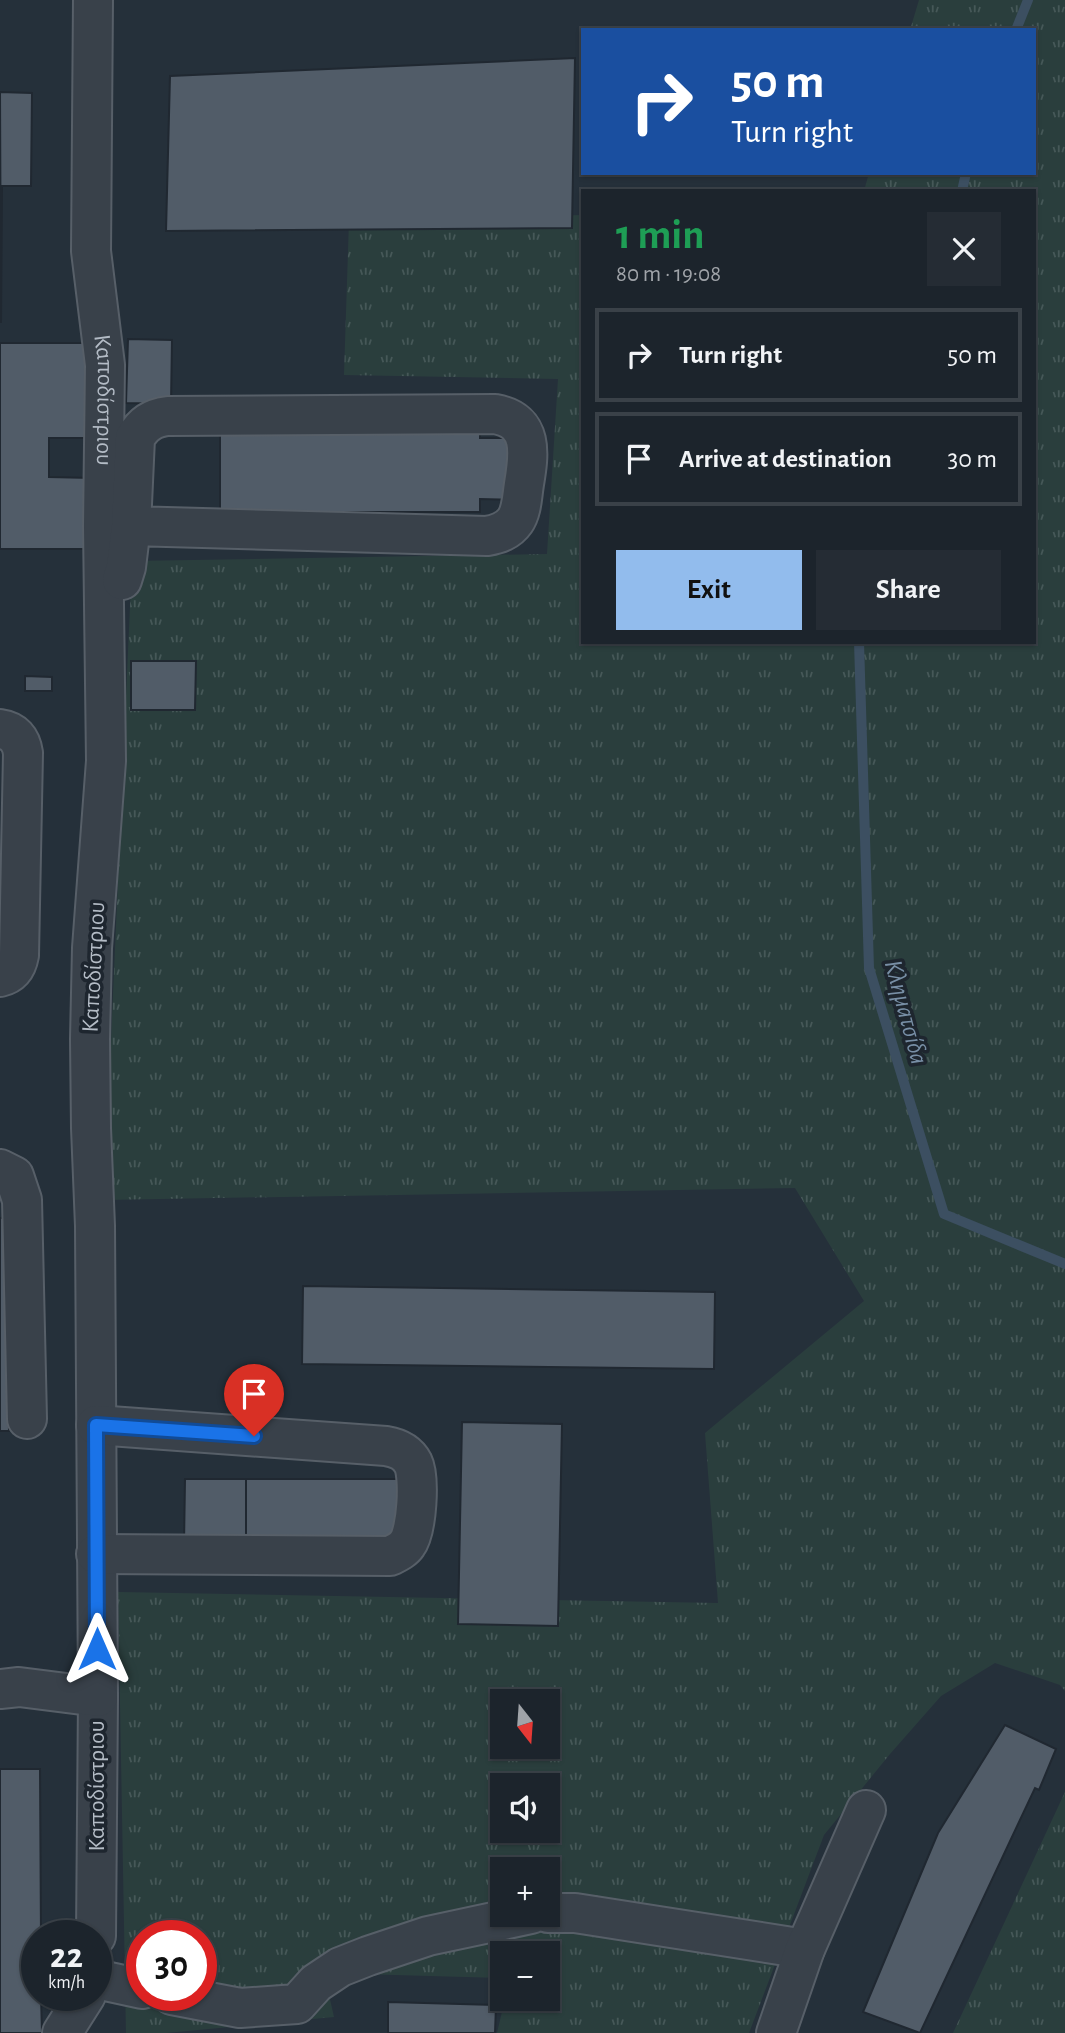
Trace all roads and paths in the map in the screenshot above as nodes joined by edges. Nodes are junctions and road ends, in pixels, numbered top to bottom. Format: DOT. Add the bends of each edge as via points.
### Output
graph roads {
  1 [pos="93,0"];
  2 [pos="131,526"];
  3 [pos="106,610"];
  4 [pos="0,729"];
  5 [pos="0,977"];
  6 [pos="0,1169"];
  7 [pos="27,1419"];
  8 [pos="96,1425"];
  9 [pos="96,1554"];
  10 [pos="0,1689"];
  11 [pos="98,1697"];
  12 [pos="866,1810"];
  13 [pos="560,1913"];
  14 [pos="96,1920"];
  15 [pos="490,1923"];
  16 [pos="805,1949"];
  17 [pos="217,2004"];
  18 [pos="76,2011"];
  19 [pos="95,2011"];
  20 [pos="301,2018"];
  21 [pos="62,2033"];
  22 [pos="94,2033"];
  23 [pos="776,2033"];
  1 -- 3 [label="street, Καποδίστριου" via="91,251 105,365"];
  2 -- 2 [label="street" via="497,534 514,523 519,513 528,456 526,438 514,421 495,414 157,417 135,438"];
  2 -- 3 [label="street" via="124,575"];
  3 -- 8 [label="street, Καποδίστριου" via="106,761 90,1039"];
  4 -- 5 [label="street" via="16,736 23,752 19,955 12,971"];
  6 -- 7 [label="street" via="13,1176 22,1200"];
  8 -- 9 [label="street, Καποδίστριου"];
  8 -- 9 [label="street" via="386,1446 405,1453 417,1481 411,1536 390,1556"];
  9 -- 11 [label="street, Καποδίστριου"];
  10 -- 11 [label="street" via="19,1687"];
  11 -- 14 [label="street, Καποδίστριου"];
  12 -- 16 [label="street"];
  13 -- 16 [label="street"];
  15 -- 20 [label="street" via="428,1936 340,1967 316,1983"];
  16 -- 23 [label="street"];
  17 -- 20 [label="street"];
  18 -- 21 [label="street"];
  19 -- 22 [label="street"];
}
